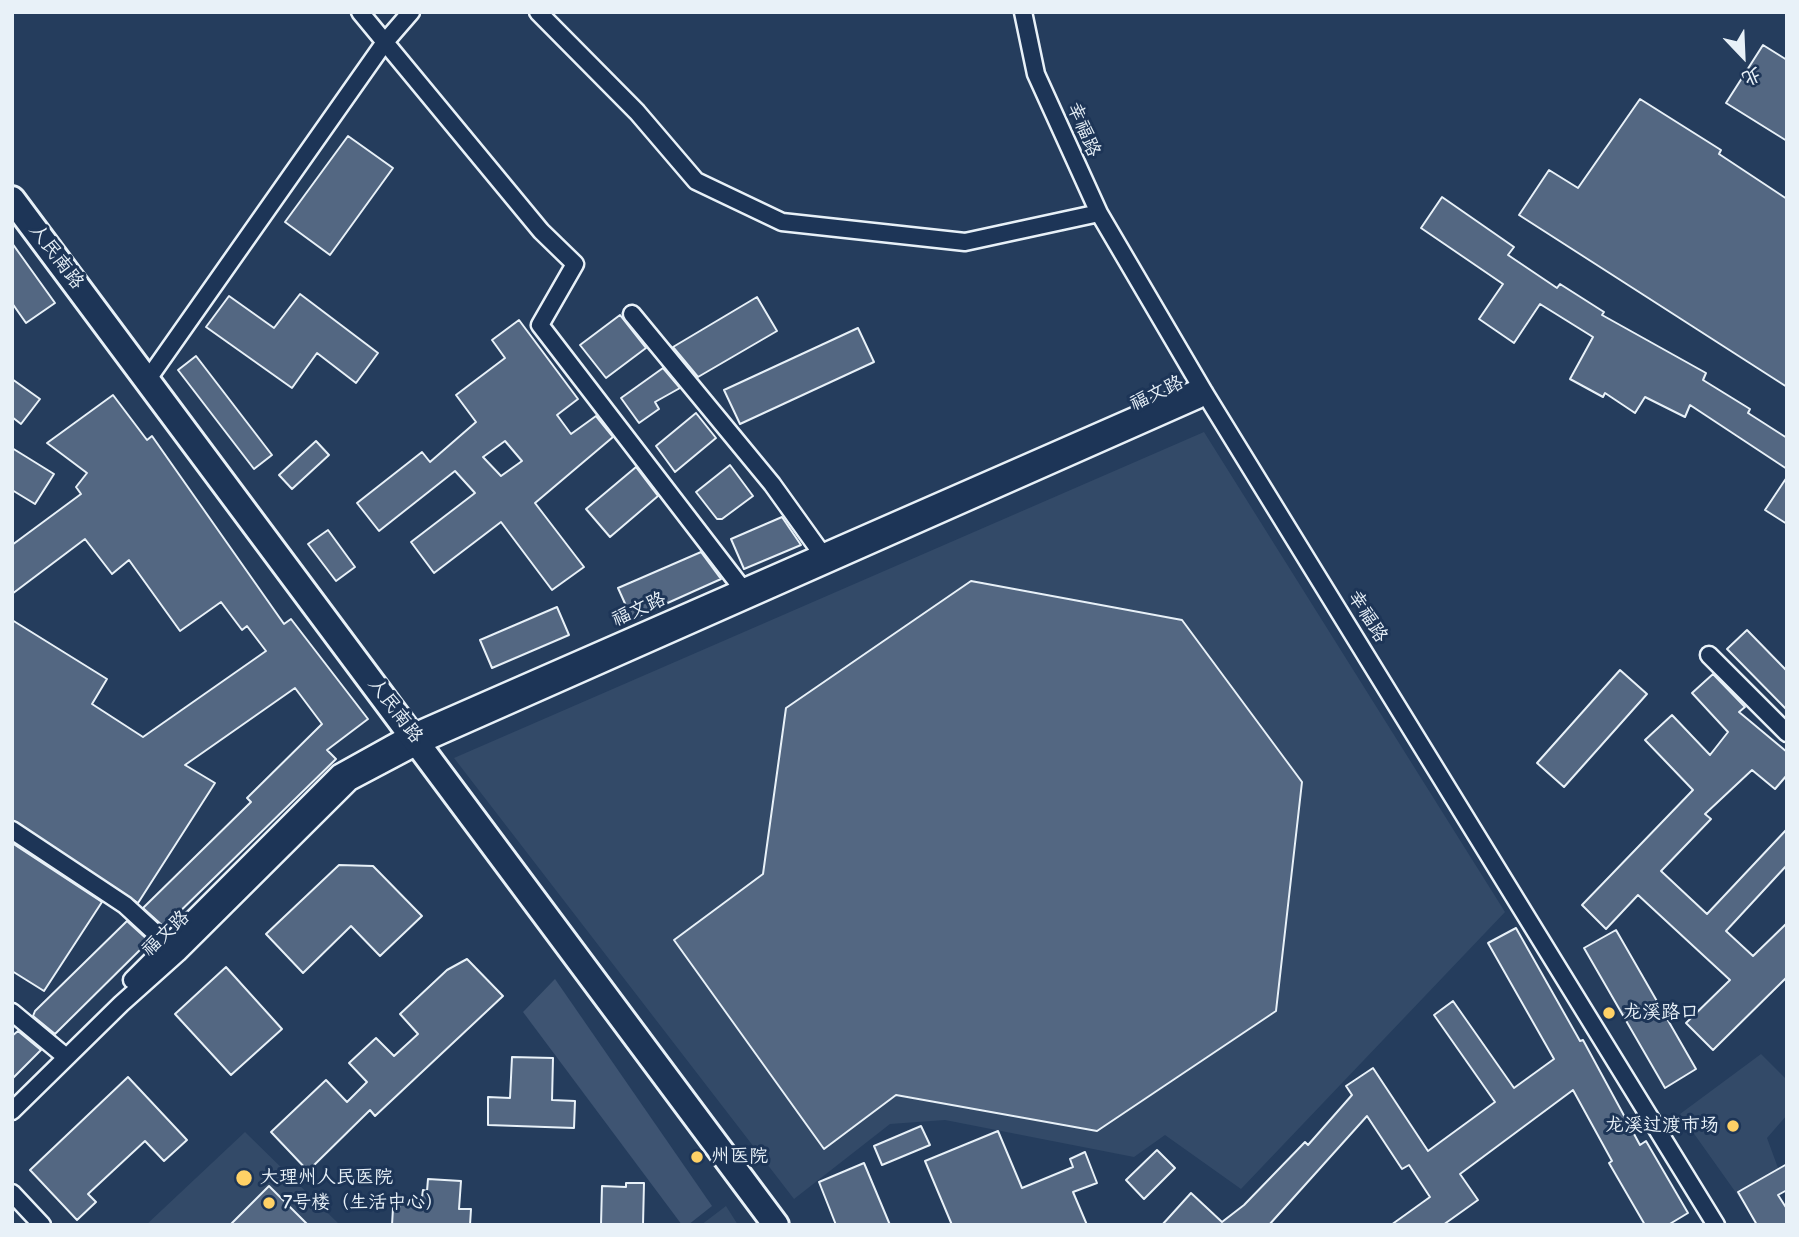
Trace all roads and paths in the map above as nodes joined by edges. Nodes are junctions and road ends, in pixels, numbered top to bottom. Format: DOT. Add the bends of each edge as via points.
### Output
graph roads {
  1 [pos="360,12"];
  2 [pos="411,12"];
  3 [pos="538,12"];
  4 [pos="1023,12"];
  5 [pos="385,42"];
  6 [pos="12,199"];
  7 [pos="1099,213"];
  8 [pos="632,314"];
  9 [pos="148,379"];
  10 [pos="1204,393"];
  11 [pos="824,557"];
  12 [pos="746,593"];
  13 [pos="1709,655"];
  14 [pos="1787,733"];
  15 [pos="416,739"];
  16 [pos="12,830"];
  17 [pos="173,949"];
  18 [pos="12,1012"];
  19 [pos="62,1054"];
  20 [pos="12,1097"];
  21 [pos="12,1111"];
  22 [pos="12,1193"];
  23 [pos="42,1225"];
  24 [pos="776,1225"];
  25 [pos="1716,1225"];
  1 -- 5 [label="street"];
  2 -- 5 [label="street"];
  3 -- 7 [label="street" via="637,112 696,181 782,222 965,242"];
  4 -- 7 [label="street, 幸福路" via="1036,74"];
  5 -- 9 [label="street"];
  5 -- 12 [label="street" via="541,231 575,264 540,325"];
  6 -- 9 [label="main road, 人民南路"];
  7 -- 10 [label="street, 幸福路"];
  8 -- 11 [label="street" via="772,484"];
  9 -- 15 [label="main road, 人民南路"];
  10 -- 11 [label="street, 福文路" via="1198,400"];
  10 -- 25 [label="street, 幸福路"];
  11 -- 12 [label="street, 福文路"];
  12 -- 15 [label="street, 福文路"];
  13 -- 14 [label="street"];
  15 -- 17 [label="street, 福文路" via="339,773"];
  15 -- 24 [label="main road, 人民南路"];
  16 -- 17 [label="street" via="125,905"];
  17 -- 19 [label="street, 福文路"];
  18 -- 19 [label="street"];
  19 -- 20 [label="street, 福文路"];
  19 -- 21 [label="street, 福文路"];
  22 -- 23 [label="street"];
}
